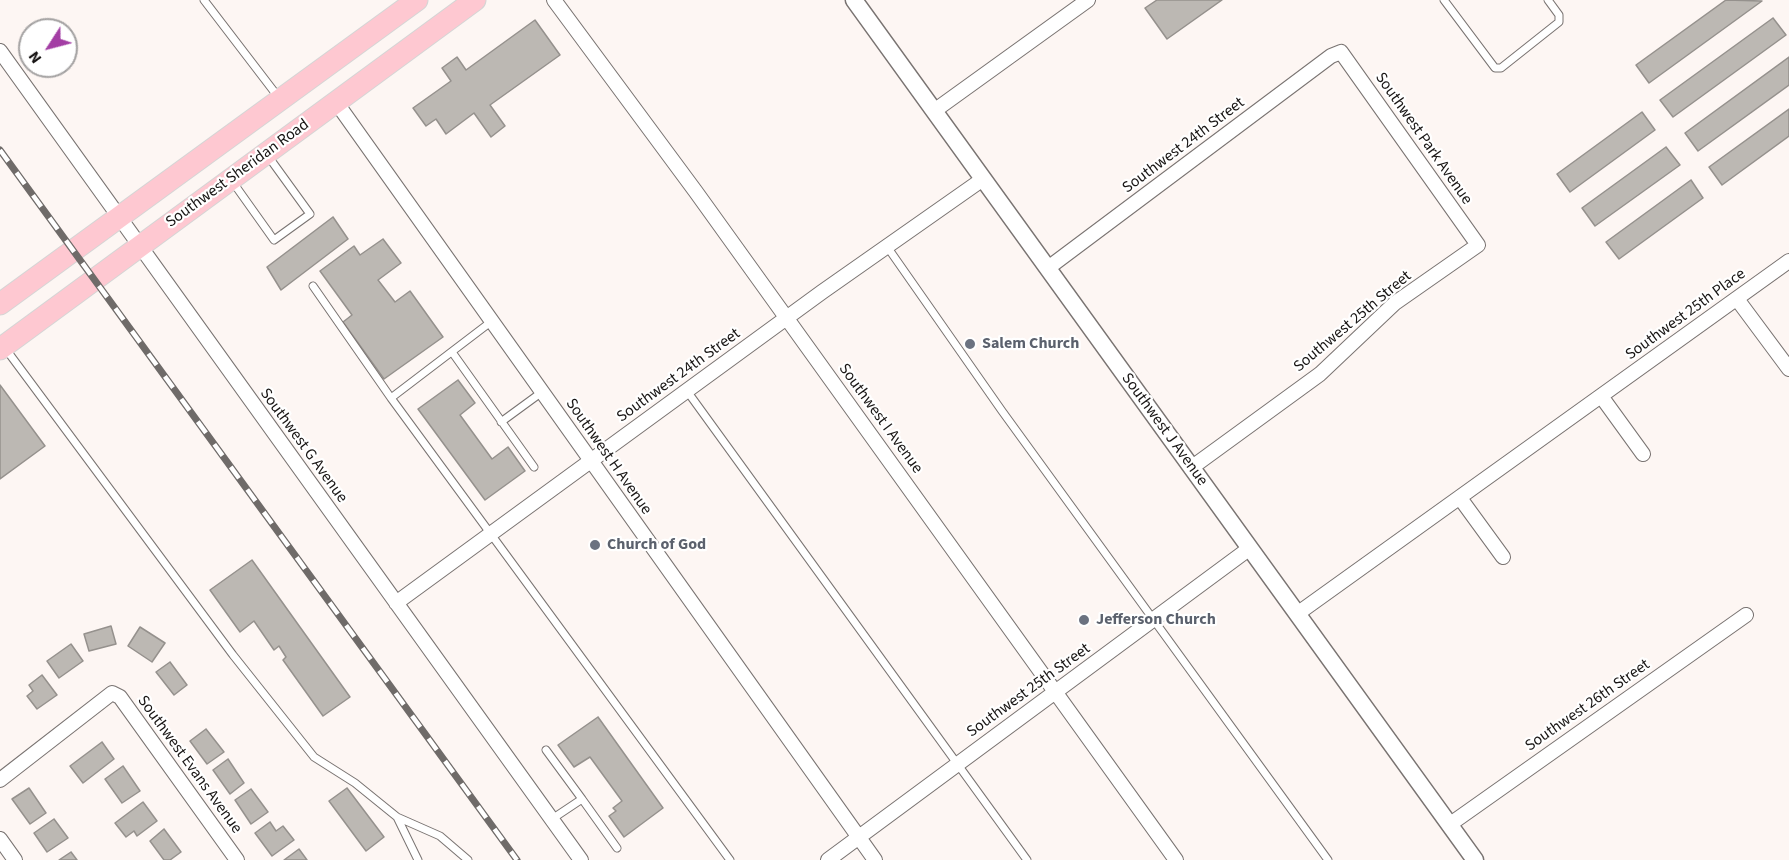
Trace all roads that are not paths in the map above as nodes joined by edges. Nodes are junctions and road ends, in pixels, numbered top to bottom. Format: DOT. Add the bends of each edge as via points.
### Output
graph roads {
  1 [pos="204,0"];
  2 [pos="417,0"];
  3 [pos="475,0"];
  4 [pos="554,0"];
  5 [pos="854,0"];
  6 [pos="1088,0"];
  7 [pos="1444,0"];
  8 [pos="1548,0"];
  9 [pos="0,51"];
  10 [pos="1341,52"];
  11 [pos="281,100"];
  12 [pos="336,102"];
  13 [pos="934,111"];
  14 [pos="266,153"];
  15 [pos="231,179"];
  16 [pos="983,179"];
  17 [pos="119,217"];
  18 [pos="1478,245"];
  19 [pos="140,246"];
  20 [pos="888,248"];
  21 [pos="1789,261"];
  22 [pos="1047,268"];
  23 [pos="313,286"];
  24 [pos="1737,298"];
  25 [pos="0,304"];
  26 [pos="787,318"];
  27 [pos="492,321"];
  28 [pos="2,347"];
  29 [pos="452,352"];
  30 [pos="1789,369"];
  31 [pos="687,391"];
  32 [pos="542,392"];
  33 [pos="1601,396"];
  34 [pos="392,398"];
  35 [pos="501,422"];
  36 [pos="1643,454"];
  37 [pos="591,461"];
  38 [pos="534,467"];
  39 [pos="1191,468"];
  40 [pos="1460,498"];
  41 [pos="489,534"];
  42 [pos="1250,548"];
  43 [pos="1503,557"];
  44 [pos="396,603"];
  45 [pos="1297,614"];
  46 [pos="1746,615"];
  47 [pos="1154,619"];
  48 [pos="1055,692"];
  49 [pos="546,750"];
  50 [pos="958,764"];
  51 [pos="0,780"];
  52 [pos="582,799"];
  53 [pos="397,818"];
  54 [pos="552,819"];
  55 [pos="1449,825"];
  56 [pos="858,837"];
  57 [pos="0,839"];
  58 [pos="617,848"];
  59 [pos="15,860"];
  60 [pos="237,860"];
  61 [pos="418,860"];
  62 [pos="468,860"];
  63 [pos="581,860"];
  64 [pos="730,860"];
  65 [pos="828,860"];
  66 [pos="875,860"];
  67 [pos="1027,860"];
  68 [pos="1176,860"];
  69 [pos="1328,860"];
  70 [pos="1475,860"];
  1 -- 11 [label="lane"];
  2 -- 11 [label="main road"];
  3 -- 12 [label="main road, Southwest Sheridan Road"];
  4 -- 26 [label="street, Southwest I Avenue"];
  5 -- 13 [label="street, Southwest J Avenue"];
  6 -- 13 [label="street"];
  7 -- 8 [label="lane" via="1495,68 1501,68 1559,22 1559,15"];
  9 -- 17 [label="street, Southwest G Avenue"];
  10 -- 18 [label="street, Southwest Park Avenue"];
  10 -- 22 [label="street, Southwest 24th Street"];
  11 -- 17 [label="main road"];
  12 -- 14 [label="main road, Southwest Sheridan Road"];
  12 -- 27 [label="street, Southwest H Avenue"];
  13 -- 16 [label="street, Southwest J Avenue"];
  14 -- 15 [label="main road, Southwest Sheridan Road"];
  14 -- 15 [label="lane" via="310,214 274,240"];
  15 -- 19 [label="main road, Southwest Sheridan Road"];
  16 -- 20 [label="street, Southwest 24th Street"];
  16 -- 22 [label="street, Southwest J Avenue"];
  17 -- 19 [label="street, Southwest G Avenue"];
  17 -- 25 [label="main road"];
  18 -- 39 [label="street, Southwest 25th Street" via="1395,303 1320,374"];
  19 -- 28 [label="main road, Southwest Sheridan Road"];
  19 -- 44 [label="street, Southwest G Avenue"];
  20 -- 26 [label="street, Southwest 24th Street"];
  20 -- 47 [label="lane"];
  21 -- 24 [label="street, Southwest 25th Place"];
  22 -- 39 [label="street, Southwest J Avenue"];
  23 -- 34 [label="lane"];
  24 -- 30 [label="street"];
  24 -- 33 [label="street, Southwest 25th Place"];
  26 -- 31 [label="street, Southwest 24th Street"];
  26 -- 48 [label="street, Southwest I Avenue"];
  27 -- 29 [label="lane"];
  27 -- 32 [label="street, Southwest H Avenue"];
  28 -- 53 [label="lane" via="314,757 355,783"];
  29 -- 34 [label="lane"];
  29 -- 35 [label="lane"];
  31 -- 37 [label="street, Southwest 24th Street"];
  31 -- 50 [label="lane"];
  32 -- 35 [label="lane"];
  32 -- 37 [label="street, Southwest H Avenue"];
  33 -- 36 [label="street"];
  33 -- 40 [label="street, Southwest 25th Place"];
  34 -- 41 [label="lane"];
  35 -- 38 [label="lane"];
  37 -- 41 [label="street, Southwest 24th Street"];
  37 -- 56 [label="street, Southwest H Avenue"];
  39 -- 42 [label="street, Southwest J Avenue"];
  40 -- 43 [label="street"];
  40 -- 45 [label="street, Southwest 25th Place"];
  41 -- 44 [label="street, Southwest 24th Street"];
  41 -- 64 [label="lane"];
  42 -- 45 [label="street, Southwest J Avenue"];
  42 -- 47 [label="street, Southwest 25th Street"];
  44 -- 54 [label="street, Southwest G Avenue"];
  45 -- 55 [label="street, Southwest J Avenue"];
  46 -- 55 [label="street, Southwest 26th Street"];
  47 -- 48 [label="street, Southwest 25th Street"];
  47 -- 69 [label="lane"];
  48 -- 50 [label="street, Southwest 25th Street"];
  48 -- 68 [label="street, Southwest I Avenue"];
  49 -- 52 [label="lane"];
  50 -- 56 [label="street, Southwest 25th Street"];
  50 -- 67 [label="lane"];
  51 -- 60 [label="street, Southwest Evans Avenue" via="112,693 120,697"];
  52 -- 54 [label="lane"];
  52 -- 58 [label="lane"];
  53 -- 61 [label="lane"];
  53 -- 62 [label="lane" via="440,836"];
  54 -- 63 [label="street, Southwest G Avenue"];
  55 -- 70 [label="street, Southwest J Avenue"];
  56 -- 65 [label="street, Southwest 25th Street"];
  56 -- 66 [label="street, Southwest H Avenue"];
  57 -- 59 [label="street"];
}
